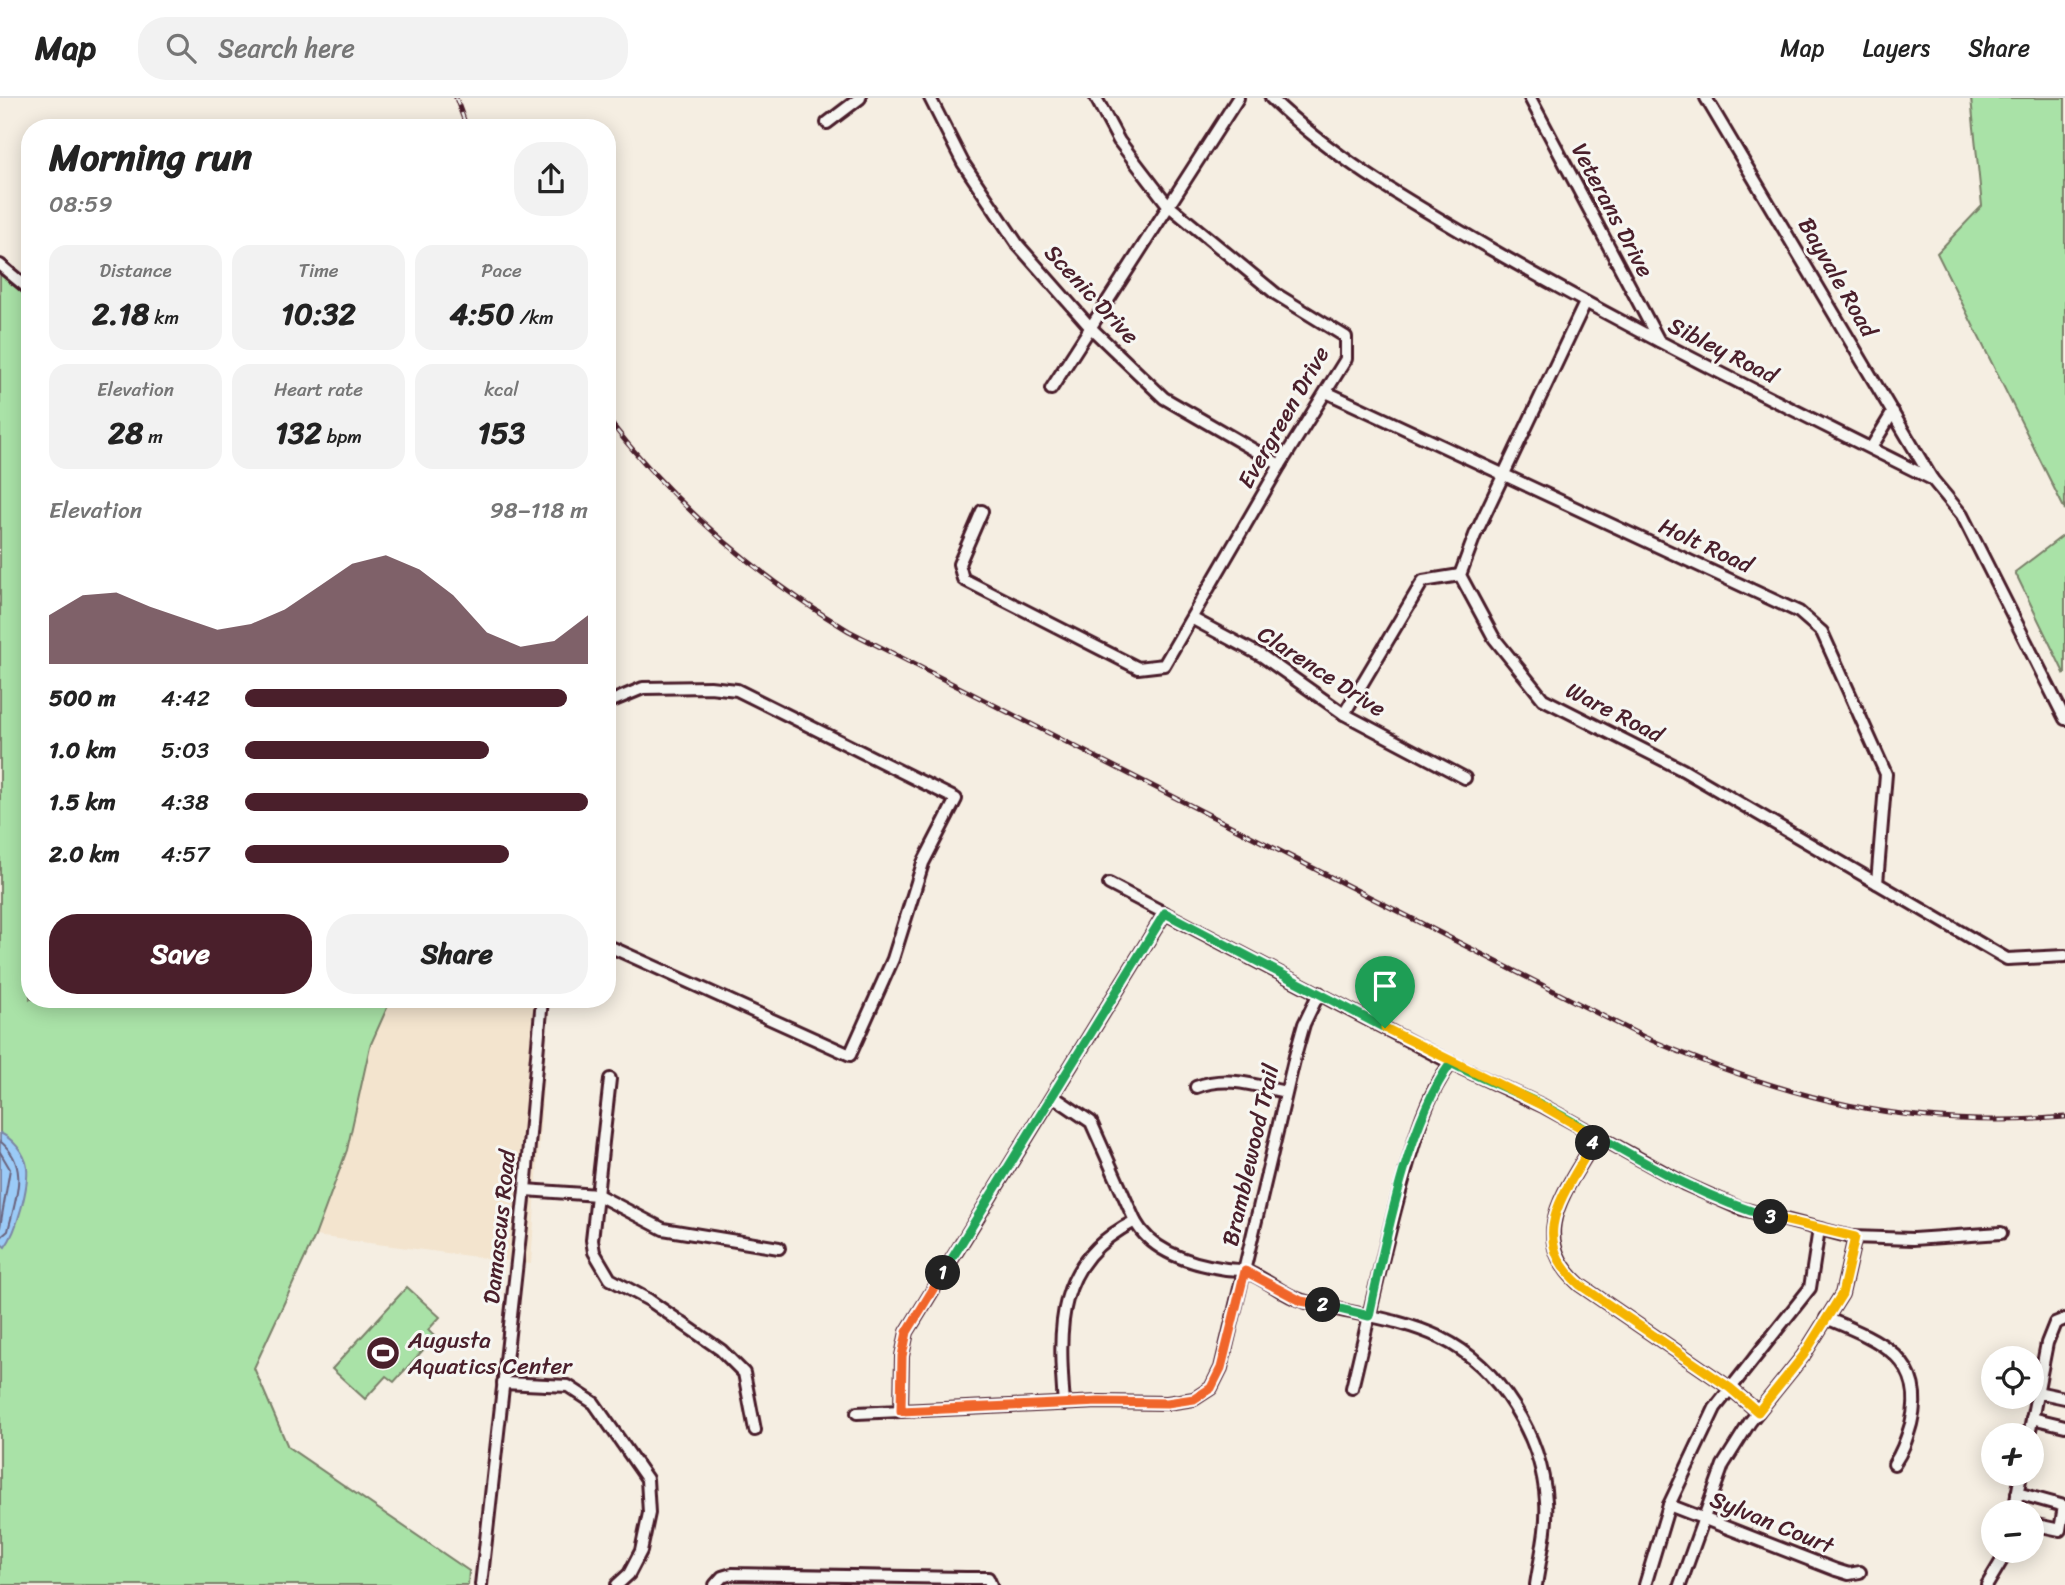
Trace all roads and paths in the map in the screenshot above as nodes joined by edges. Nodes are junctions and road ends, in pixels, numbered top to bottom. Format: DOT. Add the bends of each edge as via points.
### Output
graph roads {
  1 [pos="860,98"];
  2 [pos="930,98"];
  3 [pos="1096,98"];
  4 [pos="1238,98"];
  5 [pos="1271,98"];
  6 [pos="1530,98"];
  7 [pos="1706,98"];
  8 [pos="827,123"];
  9 [pos="1168,205"];
  10 [pos="0,265"];
  11 [pos="21,282"];
  12 [pos="1585,303"];
  13 [pos="1091,328"];
  14 [pos="1659,341"];
  15 [pos="1051,390"];
  16 [pos="1326,392"];
  17 [pos="1893,412"];
  18 [pos="1871,449"];
  19 [pos="1280,465"];
  20 [pos="1504,475"];
  21 [pos="1932,479"];
  22 [pos="982,511"];
  23 [pos="1460,575"];
  24 [pos="1193,619"];
  25 [pos="616,698"];
  26 [pos="1344,714"];
  27 [pos="2065,719"];
  28 [pos="1465,778"];
  29 [pos="1877,883"];
  30 [pos="1110,884"];
  31 [pos="1165,913"];
  32 [pos="616,951"];
  33 [pos="2065,956"];
  34 [pos="1320,993"];
  35 [pos="541,1008"];
  36 [pos="1451,1063"];
  37 [pos="610,1079"];
  38 [pos="1196,1087"];
  39 [pos="1285,1092"];
  40 [pos="1054,1097"];
  41 [pos="1597,1137"];
  42 [pos="525,1190"];
  43 [pos="598,1195"];
  44 [pos="1135,1221"];
  45 [pos="1819,1229"];
  46 [pos="2001,1233"];
  47 [pos="1855,1237"];
  48 [pos="779,1248"];
  49 [pos="1245,1271"];
  50 [pos="1369,1316"];
  51 [pos="1826,1318"];
  52 [pos="2065,1319"];
  53 [pos="2044,1358"];
  54 [pos="503,1383"];
  55 [pos="1352,1388"];
  56 [pos="1730,1388"];
  57 [pos="2044,1394"];
  58 [pos="2065,1398"];
  59 [pos="1064,1404"];
  60 [pos="2034,1409"];
  61 [pos="901,1411"];
  62 [pos="1758,1412"];
  63 [pos="857,1413"];
  64 [pos="2032,1418"];
  65 [pos="2031,1423"];
  66 [pos="2065,1426"];
  67 [pos="755,1430"];
  68 [pos="1894,1464"];
  69 [pos="2018,1486"];
  70 [pos="2017,1493"];
  71 [pos="2016,1500"];
  72 [pos="2042,1500"];
  73 [pos="2044,1500"];
  74 [pos="1669,1505"];
  75 [pos="1703,1517"];
  76 [pos="2044,1527"];
  77 [pos="2000,1563"];
  78 [pos="1860,1572"];
  79 [pos="965,1581"];
  80 [pos="481,1585"];
  81 [pos="617,1585"];
  82 [pos="715,1585"];
  83 [pos="991,1585"];
  84 [pos="1535,1585"];
  85 [pos="1645,1585"];
  86 [pos="1680,1585"];
  87 [pos="1987,1585"];
  1 -- 8 [label="street"];
  2 -- 13 [label="street, Scenic Drive" via="963,163 1018,245"];
  3 -- 9 [label="street, Evergreen Drive" via="1119,141"];
  4 -- 9 [label="street"];
  5 -- 12 [label="street, Sibley Road" via="1306,132 1368,177"];
  6 -- 14 [label="street, Veterans Drive"];
  7 -- 17 [label="street, Bayvale Road"];
  9 -- 13 [label="street"];
  9 -- 16 [label="street, Evergreen Drive" via="1276,294 1346,337 1346,359"];
  10 -- 11 [label="street"];
  12 -- 14 [label="street, Sibley Road"];
  12 -- 20 [label="street"];
  13 -- 15 [label="street"];
  13 -- 19 [label="street, Scenic Drive" via="1164,398"];
  14 -- 18 [label="street, Sibley Road"];
  16 -- 19 [label="street, Evergreen Drive"];
  16 -- 20 [label="street, Holt Road"];
  17 -- 18 [label="street"];
  17 -- 21 [label="street, Bayvale Road"];
  18 -- 21 [label="street, Sibley Road"];
  19 -- 24 [label="street, Evergreen Drive"];
  20 -- 23 [label="street"];
  20 -- 29 [label="street, Holt Road" via="1799,612 1822,632 1886,774"];
  21 -- 27 [label="street, Sibley Road" via="1962,515"];
  22 -- 24 [label="street, Evergreen Drive" via="959,564 963,579 1138,668 1164,665"];
  23 -- 26 [label="street" via="1423,581"];
  23 -- 29 [label="street, Ware Road" via="1494,638 1543,699 1683,770"];
  24 -- 26 [label="street, Clarence Drive" via="1262,656"];
  25 -- 32 [label="street" via="643,688 737,690 956,799 923,863 893,958 850,1055"];
  26 -- 28 [label="street, Clarence Drive"];
  29 -- 33 [label="street, Ware Road" via="2007,959"];
  30 -- 31 [label="street"];
  31 -- 34 [label="street"];
  31 -- 40 [label="street"];
  34 -- 36 [label="street"];
  34 -- 39 [label="street, Bramblewood Trail" via="1304,1024"];
  35 -- 42 [label="street, Damascus Road"];
  36 -- 41 [label="street"];
  36 -- 50 [label="street" via="1436,1083 1412,1151"];
  37 -- 43 [label="street"];
  38 -- 39 [label="street" via="1231,1080"];
  39 -- 49 [label="street, Bramblewood Trail"];
  40 -- 44 [label="street" via="1091,1122"];
  40 -- 61 [label="street" via="907,1332"];
  41 -- 45 [label="street" via="1739,1208"];
  41 -- 56 [label="street" via="1553,1217 1550,1237 1555,1255 1580,1285"];
  42 -- 43 [label="street"];
  42 -- 54 [label="street, Damascus Road"];
  43 -- 48 [label="street" via="663,1229"];
  43 -- 67 [label="street" via="592,1240 610,1279 721,1350 744,1373"];
  44 -- 49 [label="street" via="1158,1247 1175,1256"];
  44 -- 59 [label="street" via="1113,1232 1084,1261 1067,1295 1060,1327"];
  45 -- 47 [label="street"];
  45 -- 56 [label="street" via="1810,1288"];
  46 -- 47 [label="street" via="1913,1239"];
  47 -- 51 [label="street" via="1842,1294"];
  49 -- 50 [label="street" via="1301,1301"];
  49 -- 59 [label="street, Bramblewood Trail" via="1221,1368 1211,1388 1194,1399 1167,1403"];
  50 -- 55 [label="street"];
  50 -- 84 [label="street" via="1441,1338 1476,1361 1520,1415 1531,1437 1546,1503"];
  51 -- 62 [label="street" via="1803,1356"];
  51 -- 68 [label="street" via="1866,1334 1893,1352 1915,1387 1908,1432"];
  52 -- 53 [label="street" via="2055,1323"];
  54 -- 80 [label="street, Damascus Road"];
  54 -- 81 [label="street" via="568,1386 594,1403 647,1479 649,1513 641,1551"];
  56 -- 62 [label="street"];
  56 -- 74 [label="street" via="1714,1408"];
  57 -- 58 [label="street"];
  59 -- 61 [label="street, Bramblewood Trail"];
  60 -- 64 [label="street"];
  61 -- 63 [label="street, Bramblewood Trail"];
  62 -- 75 [label="street" via="1723,1465"];
  64 -- 65 [label="street"];
  64 -- 66 [label="street"];
  69 -- 70 [label="street"];
  70 -- 71 [label="street"];
  70 -- 72 [label="street"];
  73 -- 76 [label="street" via="2064,1506 2060,1530"];
  74 -- 75 [label="street, Sylvan Court"];
  74 -- 85 [label="street"];
  75 -- 78 [label="street, Sylvan Court" via="1836,1570"];
  75 -- 86 [label="street"];
  77 -- 87 [label="street"];
  79 -- 82 [label="street" via="732,1574"];
  79 -- 83 [label="street" via="988,1578"];
}
